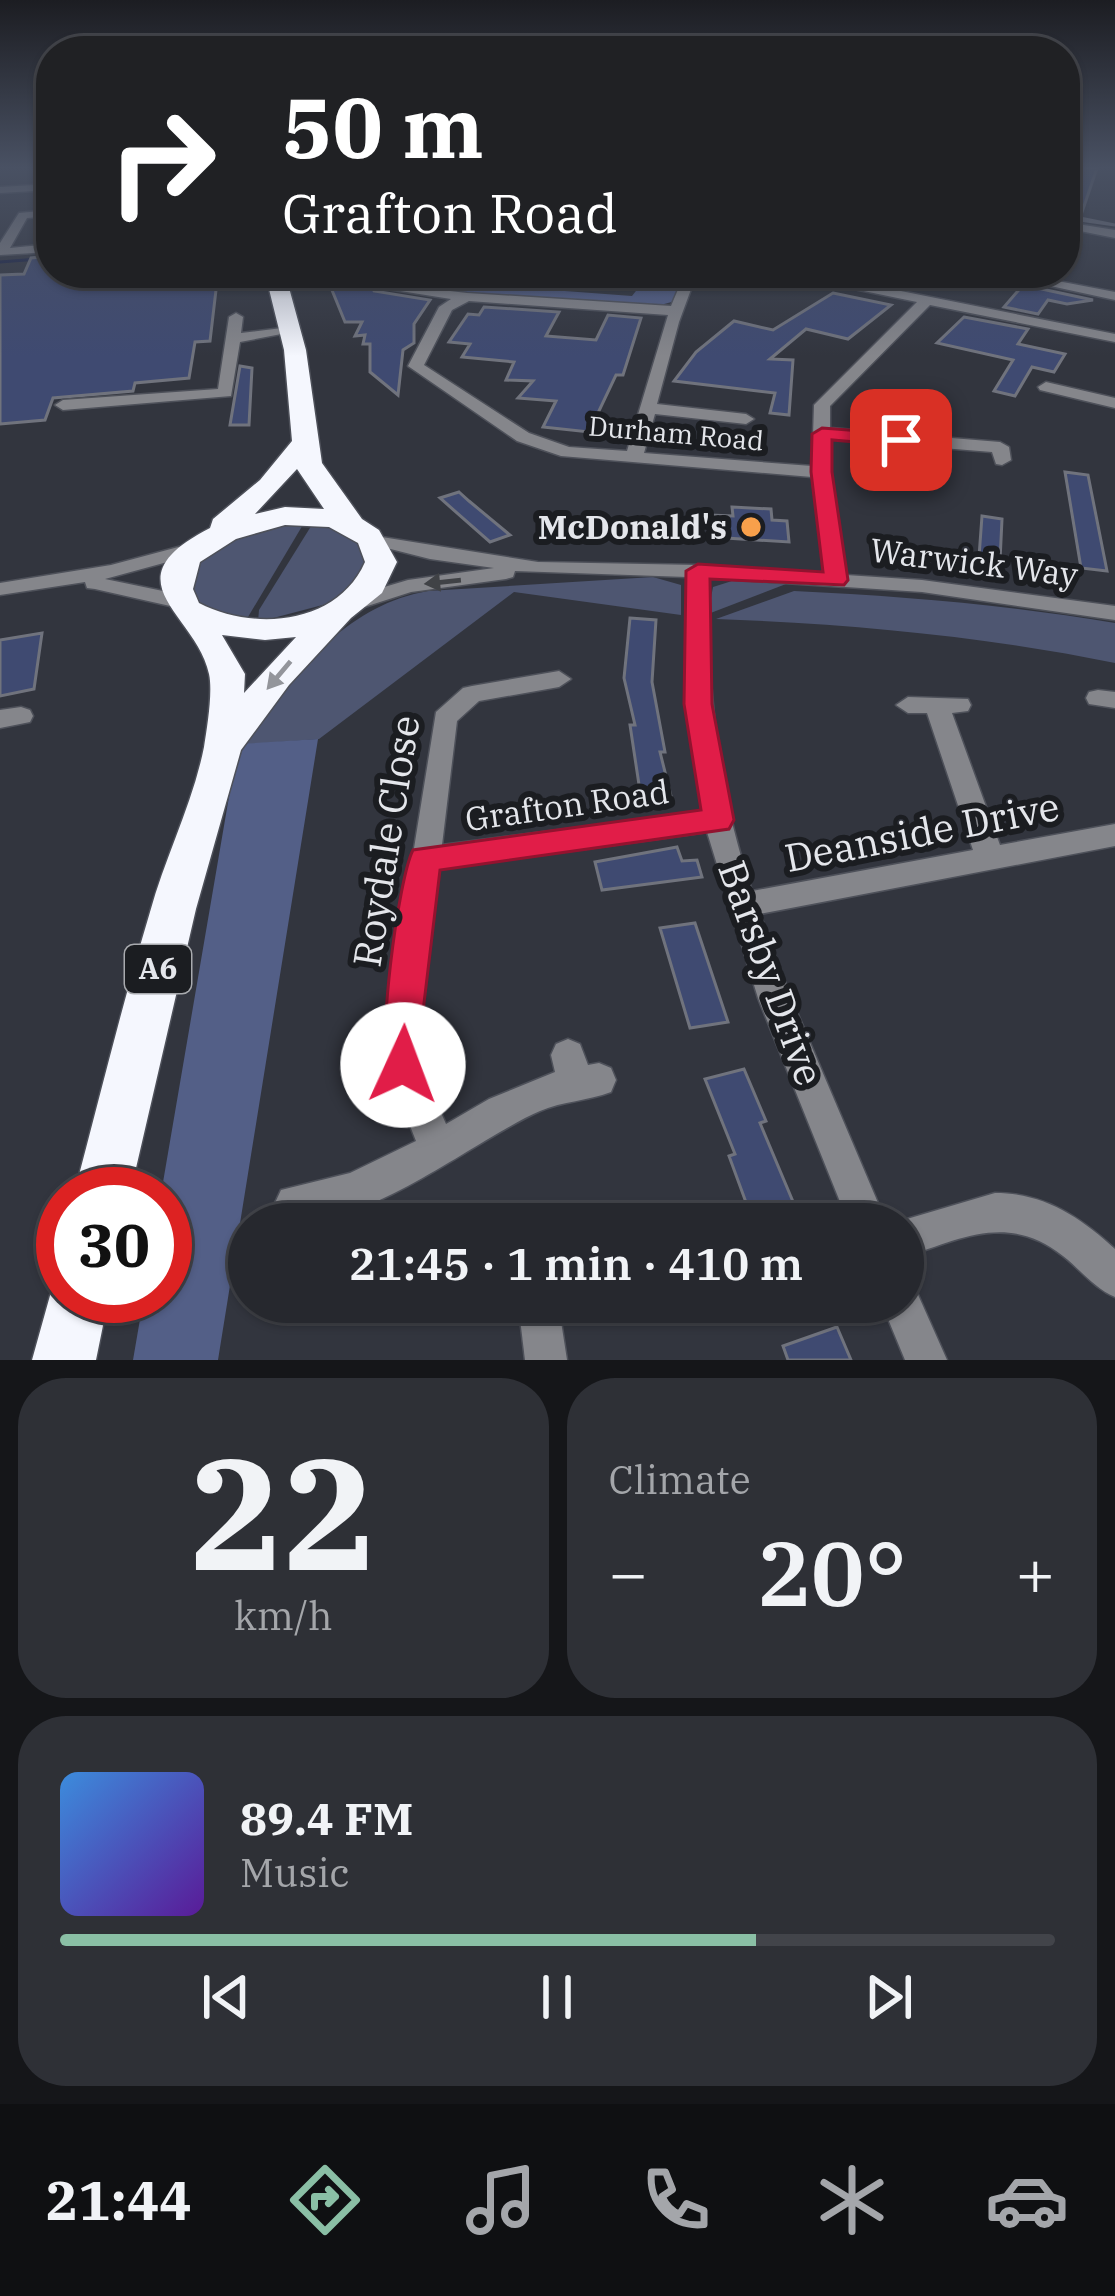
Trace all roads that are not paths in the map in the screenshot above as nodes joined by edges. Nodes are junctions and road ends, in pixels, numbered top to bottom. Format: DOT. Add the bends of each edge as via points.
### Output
graph roads {
  1 [pos="15,229"];
  2 [pos="36,249"];
  3 [pos="36,265"];
  4 [pos="0,268"];
  5 [pos="279,288"];
  6 [pos="390,288"];
  7 [pos="685,288"];
  8 [pos="867,288"];
  9 [pos="1074,288"];
  10 [pos="1115,296"];
  11 [pos="467,297"];
  12 [pos="927,300"];
  13 [pos="676,311"];
  14 [pos="236,317"];
  15 [pos="290,331"];
  16 [pos="233,338"];
  17 [pos="1115,338"];
  18 [pos="1045,388"];
  19 [pos="1115,403"];
  20 [pos="63,405"];
  21 [pos="650,408"];
  22 [pos="746,418"];
  23 [pos="822,434"];
  24 [pos="304,442"];
  25 [pos="1000,447"];
  26 [pos="645,463"];
  27 [pos="821,472"];
  28 [pos="361,532"];
  29 [pos="203,544"];
  30 [pos="678,544"];
  31 [pos="538,568"];
  32 [pos="687,571"];
  33 [pos="836,580"];
  34 [pos="57,582"];
  35 [pos="0,589"];
  36 [pos="347,607"];
  37 [pos="188,609"];
  38 [pos="1115,613"];
  39 [pos="545,676"];
  40 [pos="908,704"];
  41 [pos="223,747"];
  42 [pos="718,820"];
  43 [pos="1115,835"];
  44 [pos="990,857"];
  45 [pos="424,860"];
  46 [pos="743,904"];
  47 [pos="581,1072"];
  48 [pos="437,1147"];
  49 [pos="109,1167"];
  50 [pos="294,1202"];
  51 [pos="860,1203"];
  52 [pos="924,1231"];
  53 [pos="1115,1276"];
  54 [pos="72,1323"];
  55 [pos="541,1323"];
  56 [pos="910,1323"];
  57 [pos="64,1360"];
  58 [pos="546,1360"];
  59 [pos="926,1360"];
  1 -- 2 [label="street" via="2,252"];
  3 -- 4 [label="street"];
  5 -- 15 [label="highway"];
  6 -- 11 [label="street"];
  7 -- 13 [label="street"];
  8 -- 12 [label="street"];
  9 -- 10 [label="street"];
  11 -- 13 [label="street"];
  11 -- 26 [label="street, Durham Road" via="446,307 416,366 524,437 597,461"];
  12 -- 17 [label="street"];
  12 -- 23 [label="street" via="826,397"];
  13 -- 21 [label="street"];
  14 -- 16 [label="street"];
  15 -- 16 [label="street"];
  15 -- 24 [label="highway"];
  16 -- 20 [label="street" via="225,393"];
  18 -- 19 [label="street"];
  21 -- 22 [label="street"];
  21 -- 26 [label="street"];
  23 -- 25 [label="street"];
  23 -- 27 [label="street"];
  24 -- 28 [label="highway" via="316,480"];
  24 -- 29 [label="highway" via="270,486"];
  26 -- 27 [label="street, Durham Road"];
  27 -- 33 [label="street"];
  28 -- 29 [label="highway" via="285,516 239,525"];
  28 -- 31 [label="street, Warwick Way" via="430,554"];
  28 -- 36 [label="highway, A6" via="380,552 379,572"];
  29 -- 34 [label="street"];
  29 -- 37 [label="highway" via="178,575"];
  30 -- 32 [label="street, Barsby Drive"];
  31 -- 32 [label="street, Warwick Way"];
  31 -- 36 [label="street, Warwick Way, one-way" via="408,586"];
  32 -- 33 [label="street, Warwick Way"];
  32 -- 42 [label="street, Barsby Drive"];
  33 -- 38 [label="street, Warwick Way"];
  34 -- 35 [label="street"];
  34 -- 37 [label="street" via="116,584"];
  36 -- 37 [label="highway" via="254,631"];
  36 -- 41 [label="highway, A6, one-way" via="276,677"];
  37 -- 41 [label="highway, A6" via="227,674"];
  39 -- 45 [label="street, Roydale Close" via="480,691 450,709"];
  40 -- 44 [label="street" via="947,704"];
  41 -- 49 [label="highway, A6"];
  42 -- 45 [label="street, Grafton Road"];
  42 -- 46 [label="street, Barsby Drive"];
  43 -- 44 [label="street, Deanside Drive"];
  44 -- 46 [label="street, Deanside Drive"];
  45 -- 48 [label="street, Roydale Close" via="403,1065"];
  46 -- 51 [label="street, Barsby Drive"];
  47 -- 48 [label="street"];
  48 -- 50 [label="street" via="351,1192"];
  52 -- 53 [label="street" via="986,1211 1026,1211 1073,1234"];
  54 -- 57 [label="highway"];
  55 -- 58 [label="street"];
  56 -- 59 [label="street"];
}
